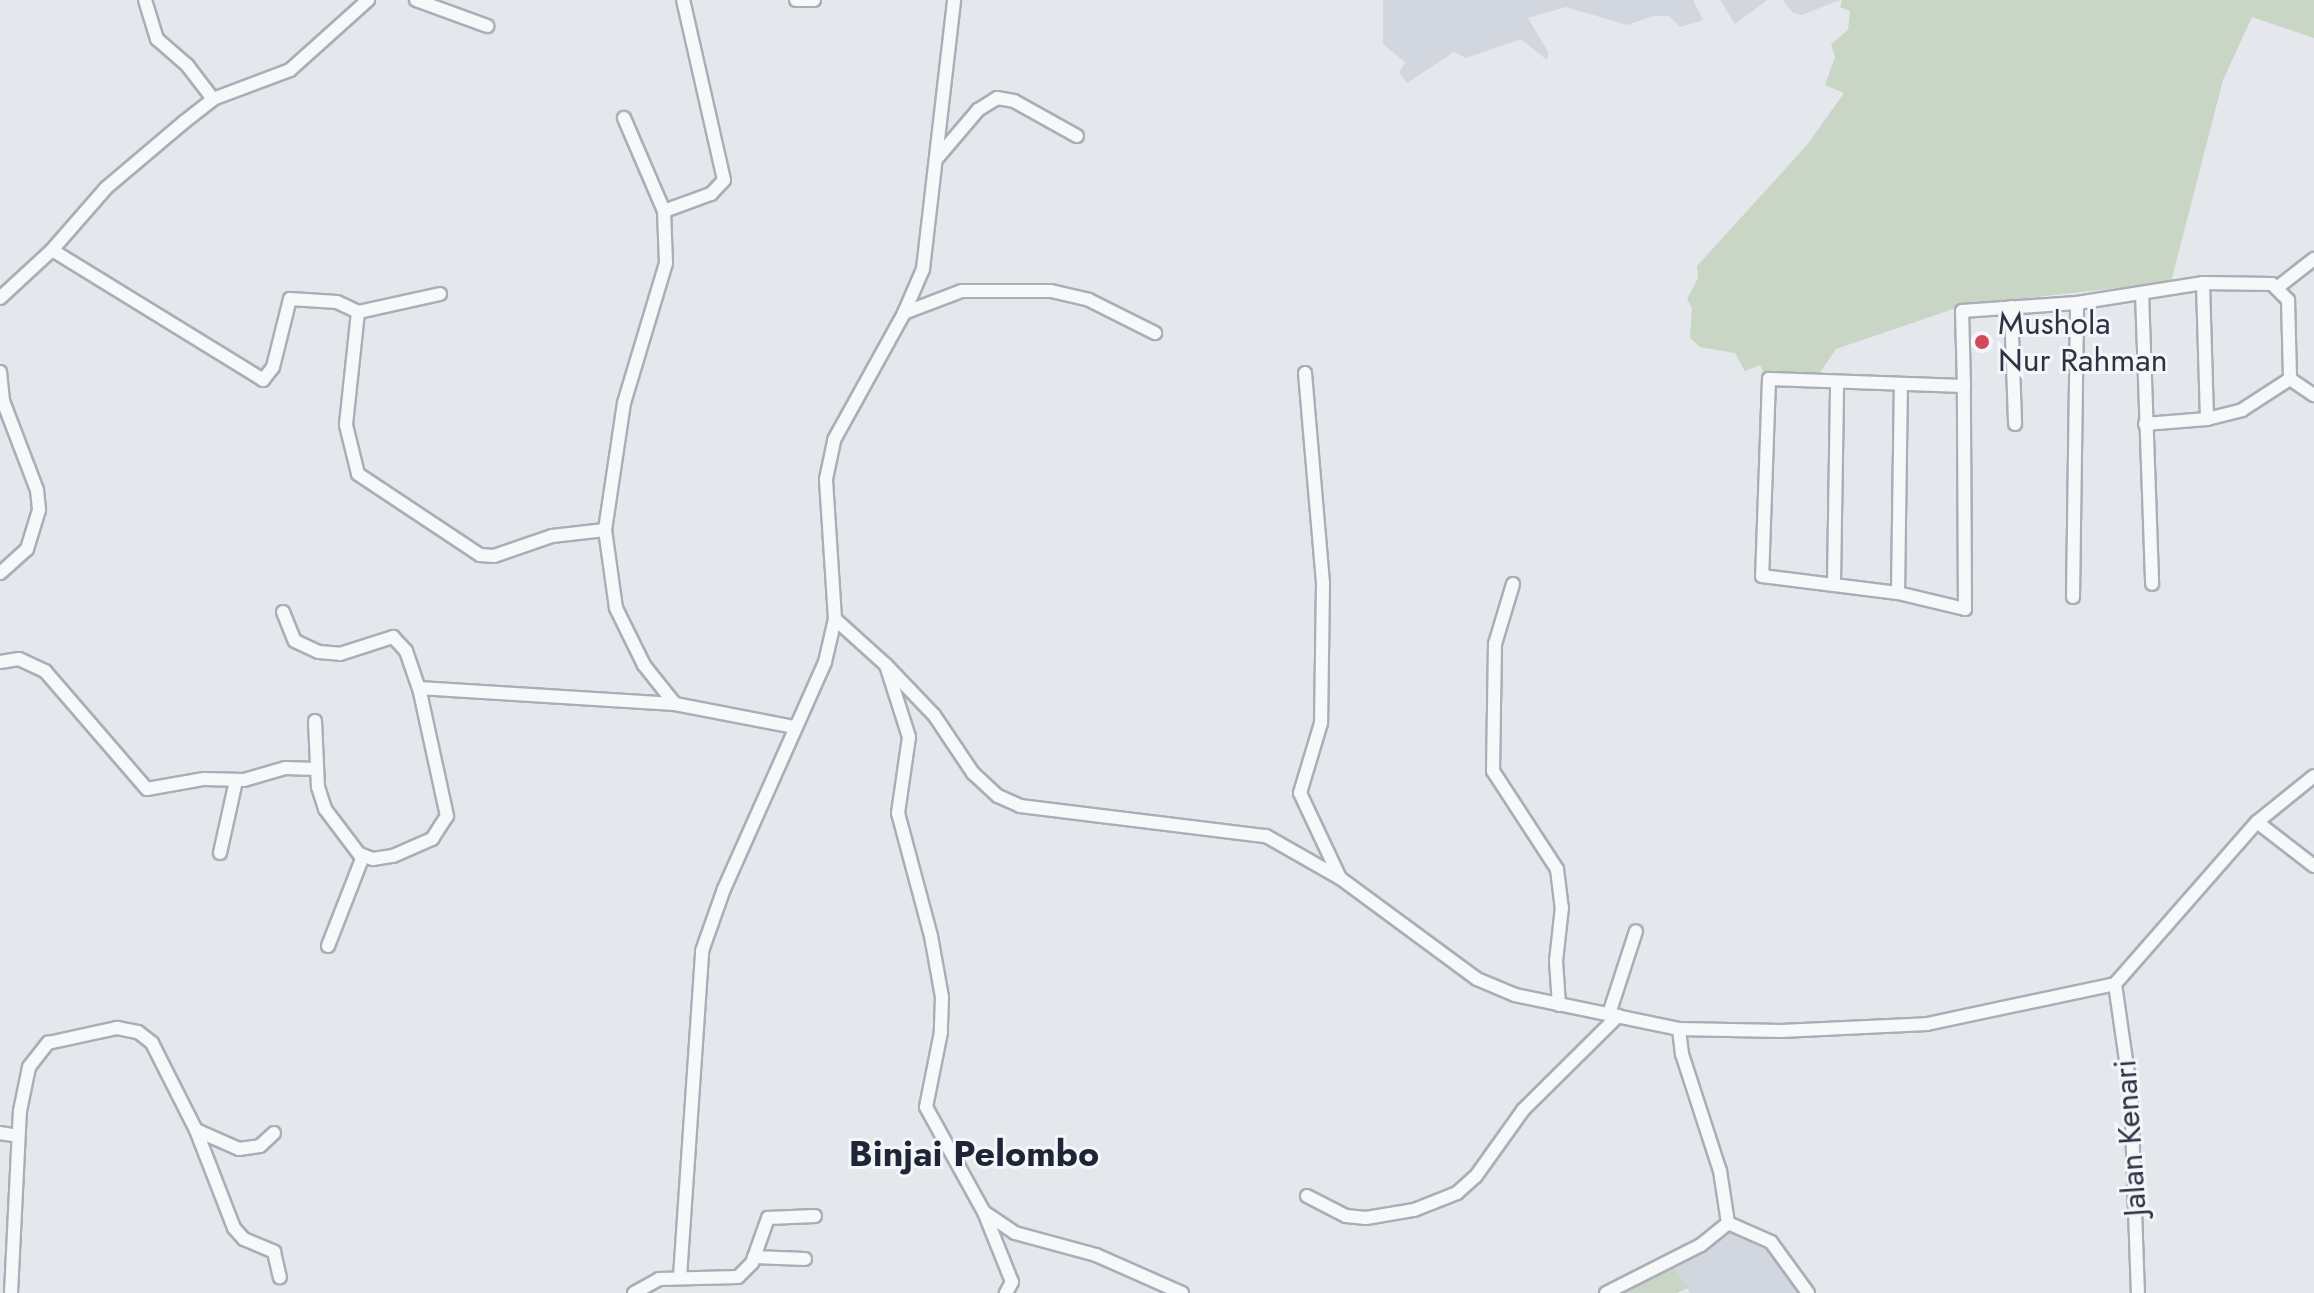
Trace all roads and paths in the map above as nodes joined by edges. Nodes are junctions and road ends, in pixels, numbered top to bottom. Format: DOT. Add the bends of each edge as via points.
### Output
graph roads {
  1 [pos="145,0"];
  2 [pos="368,0"];
  3 [pos="416,0"];
  4 [pos="796,0"];
  5 [pos="814,0"];
  6 [pos="954,0"];
  7 [pos="687,1"];
  8 [pos="487,26"];
  9 [pos="213,99"];
  10 [pos="624,118"];
  11 [pos="1077,136"];
  12 [pos="938,157"];
  13 [pos="664,211"];
  14 [pos="52,250"];
  15 [pos="2314,259"];
  16 [pos="2203,283"];
  17 [pos="2278,287"];
  18 [pos="2142,293"];
  19 [pos="440,294"];
  20 [pos="0,298"];
  21 [pos="2077,303"];
  22 [pos="2011,307"];
  23 [pos="358,312"];
  24 [pos="904,313"];
  25 [pos="1155,333"];
  26 [pos="0,372"];
  27 [pos="1305,373"];
  28 [pos="2290,379"];
  29 [pos="1837,383"];
  30 [pos="1964,386"];
  31 [pos="1901,387"];
  32 [pos="2314,395"];
  33 [pos="2207,419"];
  34 [pos="2015,424"];
  35 [pos="2145,424"];
  36 [pos="605,530"];
  37 [pos="0,573"];
  38 [pos="1834,582"];
  39 [pos="1513,584"];
  40 [pos="2152,584"];
  41 [pos="1898,593"];
  42 [pos="2073,597"];
  43 [pos="283,612"];
  44 [pos="835,619"];
  45 [pos="0,662"];
  46 [pos="886,665"];
  47 [pos="419,688"];
  48 [pos="675,704"];
  49 [pos="315,721"];
  50 [pos="795,727"];
  51 [pos="316,769"];
  52 [pos="2314,776"];
  53 [pos="236,781"];
  54 [pos="2257,822"];
  55 [pos="220,853"];
  56 [pos="363,856"];
  57 [pos="2314,866"];
  58 [pos="1340,878"];
  59 [pos="1636,931"];
  60 [pos="328,946"];
  61 [pos="2115,984"];
  62 [pos="1559,1005"];
  63 [pos="1613,1015"];
  64 [pos="1679,1029"];
  65 [pos="196,1130"];
  66 [pos="0,1133"];
  67 [pos="274,1133"];
  68 [pos="18,1136"];
  69 [pos="1307,1196"];
  70 [pos="984,1212"];
  71 [pos="815,1216"];
  72 [pos="1728,1223"];
  73 [pos="6,1253"];
  74 [pos="754,1257"];
  75 [pos="805,1259"];
  76 [pos="280,1277"];
  77 [pos="680,1277"];
  78 [pos="11,1293"];
  79 [pos="634,1293"];
  80 [pos="1006,1293"];
  81 [pos="1182,1293"];
  82 [pos="1606,1293"];
  83 [pos="1808,1293"];
  84 [pos="2138,1293"];
  1 -- 9 [label="street" via="157,39 187,65"];
  2 -- 9 [label="street" via="290,70"];
  3 -- 8 [label="street"];
  4 -- 5 [label="street"];
  6 -- 12 [label="street"];
  7 -- 13 [label="street" via="724,180 711,194"];
  9 -- 14 [label="street" via="106,188"];
  10 -- 13 [label="street"];
  11 -- 12 [label="street" via="1014,101 997,98 978,110"];
  12 -- 24 [label="street" via="923,269"];
  13 -- 36 [label="street" via="666,263 624,403"];
  14 -- 20 [label="street"];
  14 -- 23 [label="street" via="263,380 273,367 290,299 337,302"];
  15 -- 17 [label="street"];
  16 -- 17 [label="street"];
  16 -- 18 [label="street"];
  16 -- 33 [label="street"];
  17 -- 28 [label="street" via="2288,300"];
  18 -- 21 [label="street"];
  18 -- 35 [label="street"];
  19 -- 23 [label="street"];
  21 -- 22 [label="street"];
  21 -- 42 [label="street"];
  22 -- 30 [label="street" via="1962,311"];
  22 -- 34 [label="street"];
  23 -- 36 [label="street" via="346,425 353,462 367,483 486,556 552,536"];
  24 -- 25 [label="street" via="962,291 1051,291 1089,300"];
  24 -- 44 [label="street" via="834,440 826,479"];
  26 -- 37 [label="street" via="3,401 37,490 39,510 27,549"];
  27 -- 58 [label="street" via="1323,584 1321,723 1300,793"];
  28 -- 32 [label="street"];
  28 -- 33 [label="street" via="2242,410"];
  29 -- 31 [label="street"];
  29 -- 38 [label="street"];
  29 -- 38 [label="street" via="1769,379 1762,576"];
  30 -- 31 [label="street"];
  30 -- 41 [label="street" via="1965,609"];
  31 -- 41 [label="street"];
  33 -- 35 [label="street"];
  35 -- 40 [label="street"];
  36 -- 48 [label="street" via="616,608 644,665"];
  38 -- 41 [label="street"];
  39 -- 62 [label="street" via="1495,644 1497,729 1492,765 1496,781 1526,816 1557,869 1562,907 1556,961"];
  43 -- 47 [label="street" via="295,641 319,652 340,654 393,637 406,651"];
  44 -- 46 [label="street"];
  44 -- 50 [label="street" via="825,662"];
  45 -- 53 [label="street" via="19,659 45,671 147,789 204,779"];
  46 -- 58 [label="street" via="934,715 973,773 1009,801 1058,814 1257,833"];
  46 -- 70 [label="street" via="909,737 899,789 903,846 931,936 942,997 941,1032 926,1107"];
  47 -- 48 [label="street"];
  47 -- 56 [label="street" via="446,801 446,822 420,847 387,857"];
  48 -- 50 [label="street"];
  49 -- 51 [label="street"];
  50 -- 77 [label="street" via="702,951"];
  51 -- 53 [label="street" via="285,768"];
  51 -- 56 [label="street" via="322,803"];
  52 -- 54 [label="street"];
  53 -- 55 [label="street"];
  54 -- 57 [label="street"];
  54 -- 61 [label="street"];
  56 -- 60 [label="street"];
  58 -- 62 [label="street" via="1477,979"];
  59 -- 63 [label="street"];
  61 -- 64 [label="street" via="1927,1024"];
  61 -- 84 [label="street, Jalan Kenari" via="2131,1095"];
  62 -- 63 [label="street"];
  63 -- 64 [label="street"];
  63 -- 69 [label="street" via="1523,1110 1476,1176 1457,1193 1414,1210 1366,1218 1346,1216"];
  64 -- 72 [label="street" via="1682,1054 1720,1171"];
  65 -- 67 [label="street" via="239,1149 260,1146"];
  65 -- 68 [label="street" via="152,1043 138,1032 117,1028 71,1036 37,1051 26,1077"];
  65 -- 76 [label="street" via="234,1228 244,1239 274,1252"];
  66 -- 68 [label="street"];
  68 -- 73 [label="street"];
  70 -- 80 [label="street" via="1012,1282"];
  70 -- 81 [label="street" via="1015,1233 1096,1255"];
  71 -- 74 [label="street" via="768,1218"];
  72 -- 82 [label="street" via="1701,1245"];
  72 -- 83 [label="street" via="1771,1242"];
  73 -- 78 [label="street"];
  74 -- 75 [label="street"];
  74 -- 77 [label="street" via="732,1280"];
  77 -- 79 [label="street" via="650,1282"];
}
